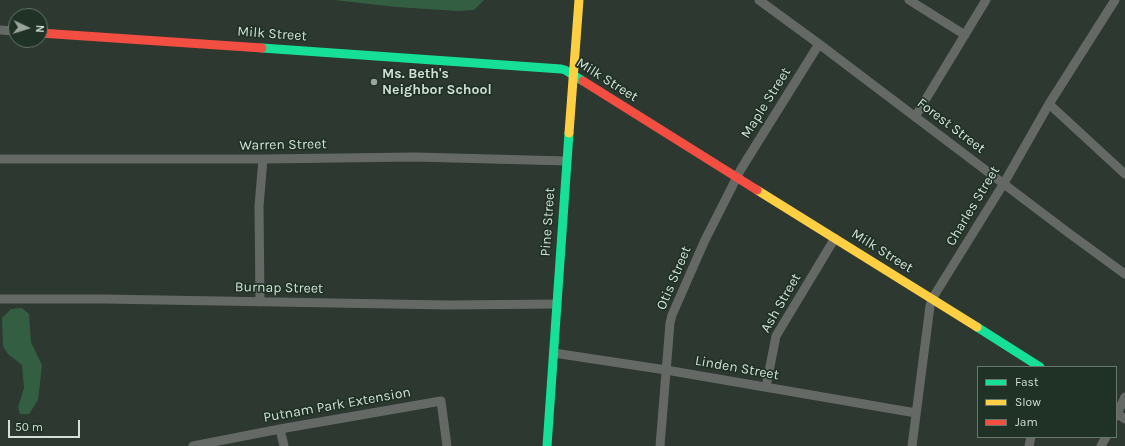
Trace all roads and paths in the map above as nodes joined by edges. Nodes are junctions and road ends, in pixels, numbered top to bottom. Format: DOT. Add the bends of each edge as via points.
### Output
graph roads {
  1 [pos="579,0"];
  2 [pos="759,0"];
  3 [pos="909,0"];
  4 [pos="986,0"];
  5 [pos="1115,0"];
  6 [pos="48,34"];
  7 [pos="965,35"];
  8 [pos="820,44"];
  9 [pos="573,76"];
  10 [pos="1050,104"];
  11 [pos="915,117"];
  12 [pos="0,159"];
  13 [pos="263,159"];
  14 [pos="567,161"];
  15 [pos="1125,174"];
  16 [pos="737,178"];
  17 [pos="1004,183"];
  18 [pos="835,238"];
  19 [pos="1125,274"];
  20 [pos="0,299"];
  21 [pos="932,299"];
  22 [pos="260,302"];
  23 [pos="557,304"];
  24 [pos="554,353"];
  25 [pos="1038,366"];
  26 [pos="666,370"];
  27 [pos="766,387"];
  28 [pos="1125,397"];
  29 [pos="1117,412"];
  30 [pos="916,413"];
  31 [pos="280,429"];
  32 [pos="192,446"];
  33 [pos="284,446"];
  34 [pos="447,446"];
  35 [pos="547,446"];
  36 [pos="660,446"];
  37 [pos="912,446"];
  1 -- 9 [label="street, Pine Street"];
  2 -- 8 [label="street, Forest Street"];
  3 -- 7 [label="street"];
  4 -- 7 [label="street"];
  5 -- 10 [label="street, Charles Street"];
  6 -- 9 [label="street, Milk Street" via="558,68"];
  7 -- 11 [label="street"];
  8 -- 11 [label="street, Forest Street"];
  8 -- 16 [label="street, Maple Street"];
  9 -- 14 [label="street, Pine Street"];
  9 -- 16 [label="street, Milk Street"];
  10 -- 15 [label="street"];
  10 -- 17 [label="street, Charles Street"];
  11 -- 17 [label="street, Forest Street"];
  12 -- 13 [label="street, Warren Street"];
  13 -- 14 [label="street, Warren Street" via="415,157"];
  13 -- 22 [label="street" via="260,206"];
  14 -- 23 [label="street, Pine Street"];
  16 -- 18 [label="street, Milk Street"];
  16 -- 26 [label="street, Otis Street" via="705,240 672,315"];
  17 -- 19 [label="street, Forest Street"];
  17 -- 21 [label="street, Charles Street"];
  18 -- 21 [label="street, Milk Street"];
  18 -- 27 [label="street, Ash Street" via="776,336"];
  20 -- 22 [label="street, Burnap Street"];
  21 -- 25 [label="street, Milk Street"];
  21 -- 30 [label="street, Charles Street"];
  22 -- 23 [label="street, Burnap Street"];
  23 -- 24 [label="street, Pine Street"];
  24 -- 26 [label="street, Linden Street"];
  24 -- 35 [label="street, Pine Street"];
  26 -- 27 [label="street, Linden Street"];
  26 -- 36 [label="street, Otis Street"];
  27 -- 30 [label="street, Linden Street"];
  28 -- 29 [label="street"];
  30 -- 37 [label="street, Charles Street"];
  31 -- 32 [label="street, Putnam Park Extension"];
  31 -- 33 [label="street"];
  31 -- 34 [label="street, Putnam Park Extension" via="441,401"];
}
